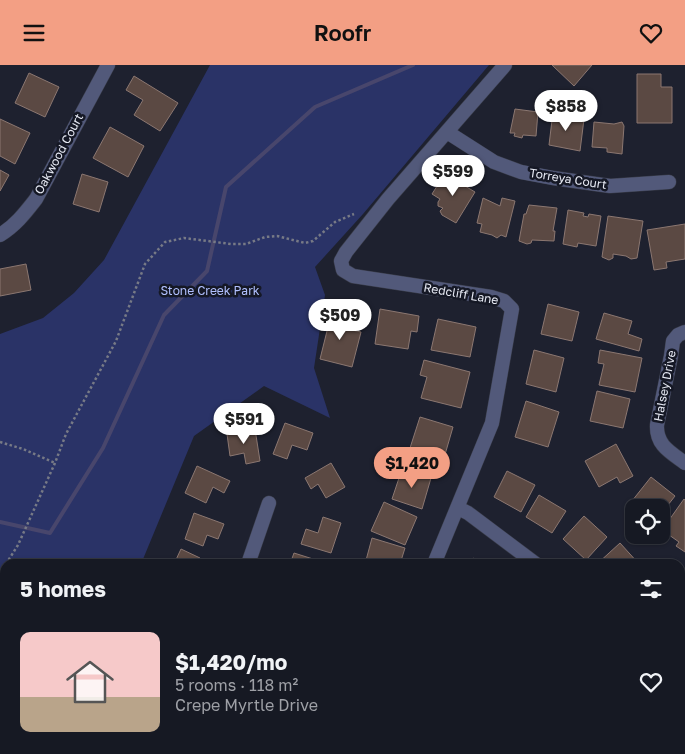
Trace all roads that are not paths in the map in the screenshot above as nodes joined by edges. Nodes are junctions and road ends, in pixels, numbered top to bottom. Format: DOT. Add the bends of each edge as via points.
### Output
graph roads {
  1 [pos="108,65"];
  2 [pos="505,65"];
  3 [pos="447,132"];
  4 [pos="669,182"];
  5 [pos="0,235"];
  6 [pos="685,332"];
  7 [pos="685,463"];
  8 [pos="268,503"];
  9 [pos="458,508"];
  10 [pos="250,559"];
  11 [pos="436,559"];
  12 [pos="529,559"];
  1 -- 5 [label="street, Oakwood Court" via="36,199 13,227"];
  2 -- 3 [label="street"];
  3 -- 4 [label="street, Torreya Court" via="494,162 521,172 610,186"];
  3 -- 9 [label="street, Redcliff Lane" via="341,261 343,270 353,276 490,297 504,301 512,309 492,423"];
  6 -- 7 [label="street, Halsey Drive" via="673,341 656,425 656,435 665,448"];
  8 -- 10 [label="street"];
  9 -- 11 [label="street"];
  9 -- 12 [label="street"];
}
